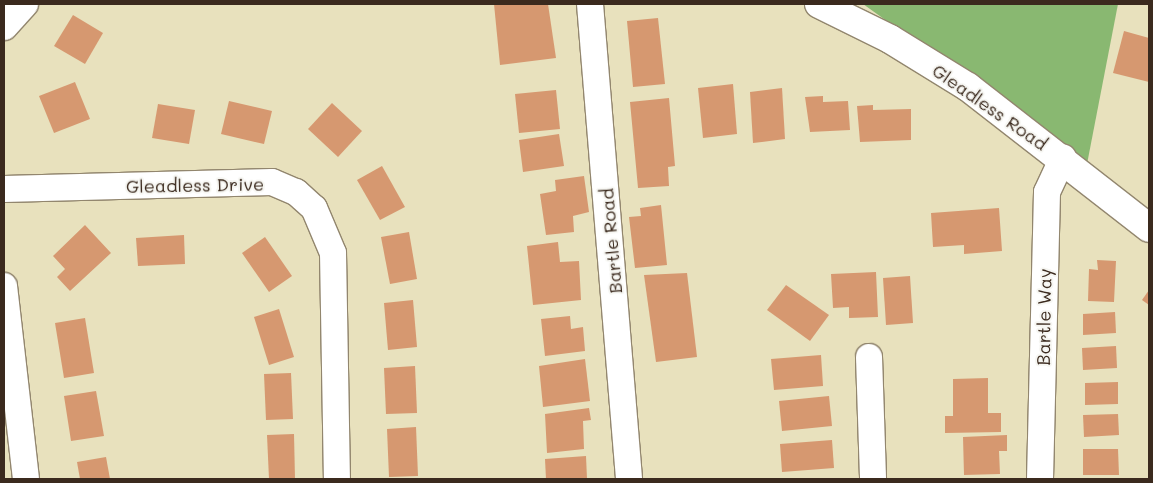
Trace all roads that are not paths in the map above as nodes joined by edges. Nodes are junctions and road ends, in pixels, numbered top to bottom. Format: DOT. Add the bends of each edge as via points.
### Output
graph roads {
  1 [pos="24,4"];
  2 [pos="590,4"];
  3 [pos="819,4"];
  4 [pos="4,26"];
  5 [pos="1063,158"];
  6 [pos="4,189"];
  7 [pos="1149,228"];
  8 [pos="4,286"];
  9 [pos="869,357"];
  10 [pos="26,479"];
  11 [pos="337,479"];
  12 [pos="629,479"];
  13 [pos="873,479"];
  14 [pos="1040,479"];
  1 -- 4 [label="main road"];
  2 -- 12 [label="street, Bartle Road"];
  3 -- 5 [label="main road, Gleadless Road" via="890,39 968,87"];
  5 -- 7 [label="main road, Gleadless Road"];
  5 -- 14 [label="street, Bartle Way" via="1047,192"];
  6 -- 11 [label="street, Gleadless Drive" via="272,182 296,192 314,208 333,253"];
  8 -- 10 [label="street"];
  9 -- 13 [label="street"];
}
